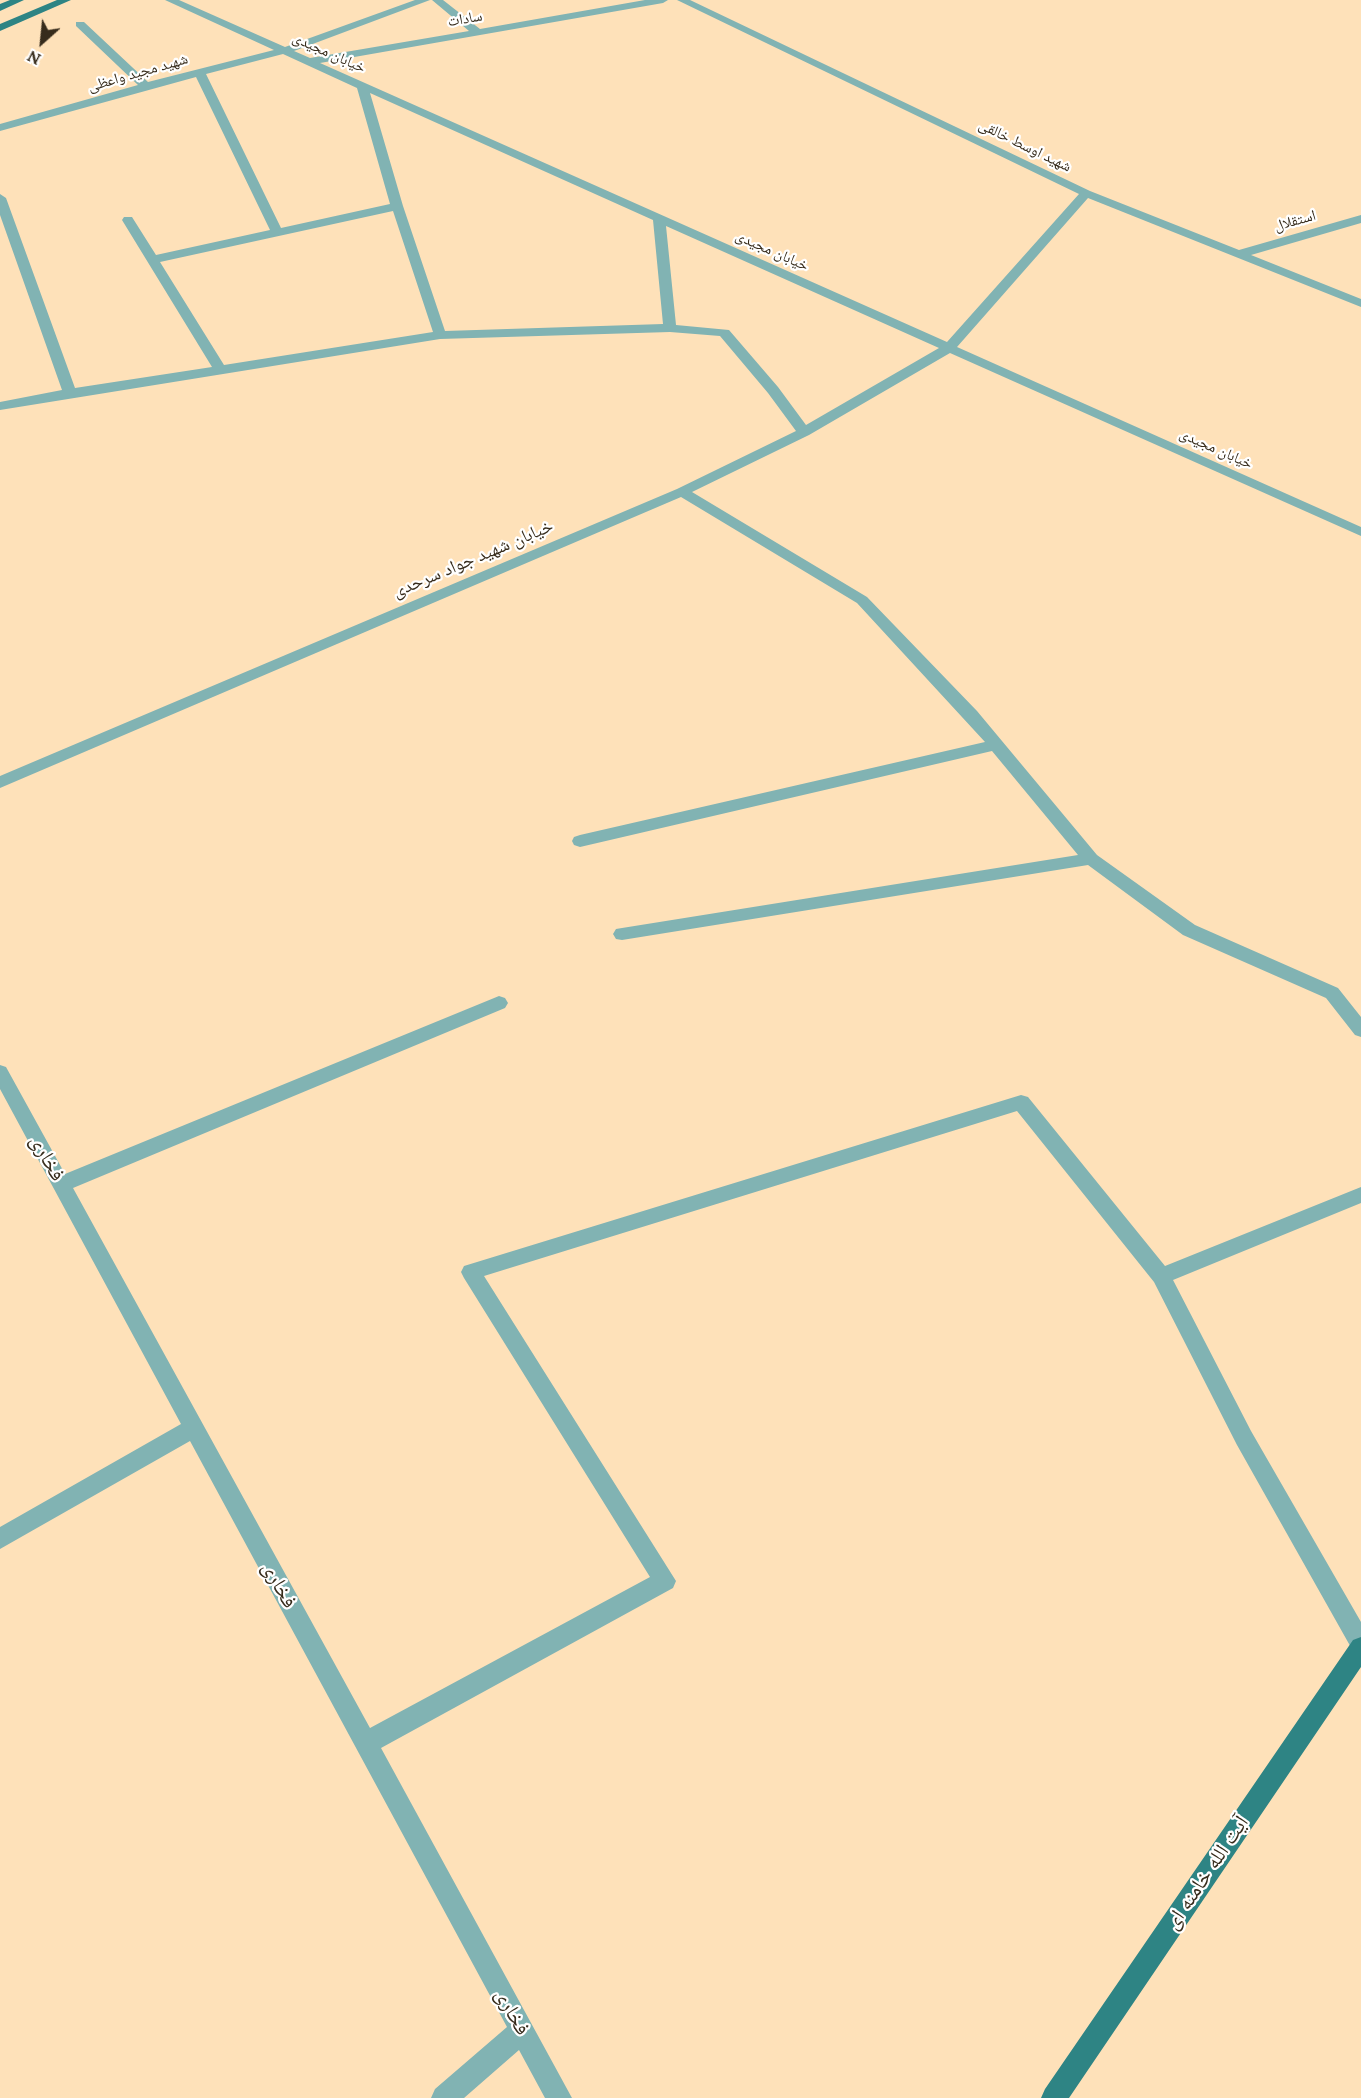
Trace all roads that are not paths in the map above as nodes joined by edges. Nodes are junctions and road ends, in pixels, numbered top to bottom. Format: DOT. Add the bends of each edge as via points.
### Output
graph roads {
  1 [pos="19,0"];
  2 [pos="66,0"];
  3 [pos="170,0"];
  4 [pos="425,0"];
  5 [pos="437,0"];
  6 [pos="663,0"];
  7 [pos="682,0"];
  8 [pos="0,8"];
  9 [pos="80,24"];
  10 [pos="0,28"];
  11 [pos="477,32"];
  12 [pos="284,51"];
  13 [pos="308,62"];
  14 [pos="199,71"];
  15 [pos="146,86"];
  16 [pos="362,86"];
  17 [pos="0,128"];
  18 [pos="1086,193"];
  19 [pos="0,198"];
  20 [pos="397,206"];
  21 [pos="659,219"];
  22 [pos="1361,219"];
  23 [pos="128,220"];
  24 [pos="278,232"];
  25 [pos="1239,254"];
  26 [pos="152,260"];
  27 [pos="1361,303"];
  28 [pos="670,328"];
  29 [pos="440,335"];
  30 [pos="949,348"];
  31 [pos="220,369"];
  32 [pos="70,393"];
  33 [pos="0,406"];
  34 [pos="804,432"];
  35 [pos="682,492"];
  36 [pos="1361,532"];
  37 [pos="996,745"];
  38 [pos="0,782"];
  39 [pos="580,841"];
  40 [pos="1091,859"];
  41 [pos="622,934"];
  42 [pos="499,1003"];
  43 [pos="1361,1030"];
  44 [pos="0,1072"];
  45 [pos="5,1095"];
  46 [pos="62,1184"];
  47 [pos="1361,1195"];
  48 [pos="1161,1276"];
  49 [pos="194,1428"];
  50 [pos="0,1539"];
  51 [pos="1361,1643"];
  52 [pos="1361,1648"];
  53 [pos="366,1743"];
  54 [pos="522,2031"];
  55 [pos="444,2098"];
  56 [pos="559,2098"];
  57 [pos="1054,2098"];
  1 -- 8 [label="main road"];
  2 -- 10 [label="main road"];
  3 -- 12 [label="street, خیابان مجیدی"];
  4 -- 12 [label="street, شهید مجید واعظی"];
  5 -- 11 [label="street"];
  6 -- 11 [label="street, سادات"];
  7 -- 18 [label="street, شهید اوسط خالقی"];
  9 -- 15 [label="street"];
  11 -- 13 [label="street, سادات"];
  12 -- 13 [label="street, خیابان مجیدی"];
  12 -- 14 [label="street, شهید مجید واعظی"];
  13 -- 16 [label="street, خیابان مجیدی"];
  14 -- 15 [label="street, شهید مجید واعظی"];
  14 -- 24 [label="street"];
  15 -- 17 [label="street, شهید مجید واعظی"];
  16 -- 20 [label="street"];
  16 -- 21 [label="street, خیابان مجیدی"];
  18 -- 25 [label="street, شهید اوسط خالقی"];
  18 -- 30 [label="street, خیابان شهید جواد سرحدی"];
  19 -- 32 [label="street"];
  20 -- 24 [label="street"];
  20 -- 29 [label="street"];
  21 -- 28 [label="street"];
  21 -- 30 [label="street, خیابان مجیدی"];
  22 -- 25 [label="street, استقلال"];
  23 -- 26 [label="street"];
  24 -- 26 [label="street"];
  25 -- 27 [label="street, شهید اوسط خالقی"];
  26 -- 31 [label="street"];
  28 -- 29 [label="street"];
  28 -- 34 [label="street" via="724,333"];
  29 -- 31 [label="street"];
  30 -- 34 [label="street, خیابان شهید جواد سرحدی"];
  30 -- 36 [label="street, خیابان مجیدی"];
  31 -- 32 [label="street"];
  32 -- 33 [label="street"];
  34 -- 35 [label="street, خیابان شهید جواد سرحدی"];
  35 -- 37 [label="street" via="862,600"];
  35 -- 38 [label="street, خیابان شهید جواد سرحدی"];
  37 -- 39 [label="street"];
  37 -- 40 [label="street"];
  40 -- 41 [label="street"];
  40 -- 43 [label="street" via="1190,930 1332,993"];
  42 -- 46 [label="street"];
  44 -- 45 [label="street, فخاری"];
  45 -- 46 [label="street, فخاری"];
  46 -- 49 [label="street, فخاری"];
  47 -- 48 [label="street"];
  48 -- 51 [label="street" via="1244,1438"];
  48 -- 53 [label="street" via="1022,1101 471,1272 665,1581"];
  49 -- 50 [label="street"];
  49 -- 53 [label="street, فخاری"];
  52 -- 57 [label="main road, آیت الله خامنه ای"];
  53 -- 54 [label="street, فخاری"];
  54 -- 55 [label="street"];
  54 -- 56 [label="street, فخاری"];
}
